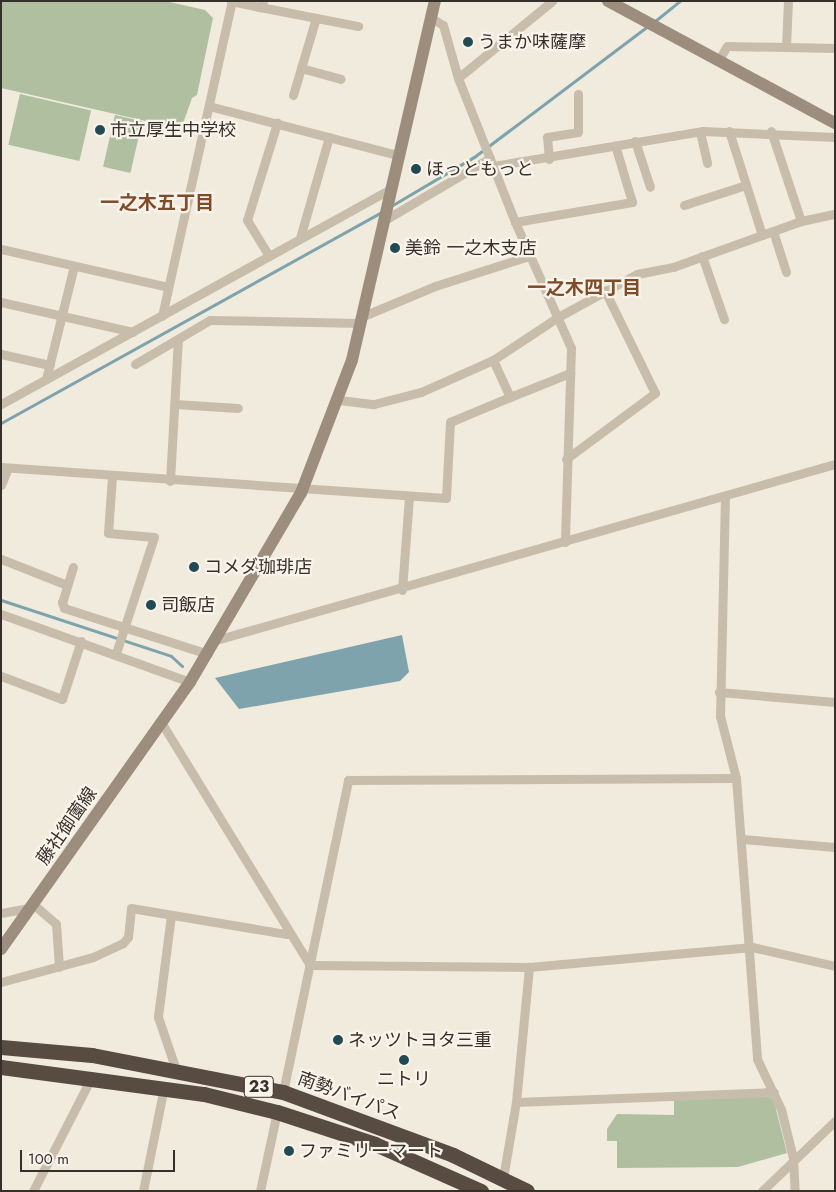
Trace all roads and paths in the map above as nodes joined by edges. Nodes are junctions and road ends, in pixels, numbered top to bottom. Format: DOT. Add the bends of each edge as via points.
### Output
graph roads {
  1 [pos="231,1"];
  2 [pos="435,1"];
  3 [pos="552,1"];
  4 [pos="608,1"];
  5 [pos="788,1"];
  6 [pos="261,4"];
  7 [pos="430,17"];
  8 [pos="316,18"];
  9 [pos="358,26"];
  10 [pos="786,47"];
  11 [pos="835,48"];
  12 [pos="718,61"];
  13 [pos="301,68"];
  14 [pos="458,78"];
  15 [pos="341,79"];
  16 [pos="578,94"];
  17 [pos="293,95"];
  18 [pos="209,106"];
  19 [pos="277,123"];
  20 [pos="835,123"];
  21 [pos="728,131"];
  22 [pos="771,131"];
  23 [pos="700,132"];
  24 [pos="835,136"];
  25 [pos="329,137"];
  26 [pos="636,141"];
  27 [pos="615,144"];
  28 [pos="397,155"];
  29 [pos="491,159"];
  30 [pos="549,159"];
  31 [pos="706,163"];
  32 [pos="746,185"];
  33 [pos="650,187"];
  34 [pos="389,194"];
  35 [pos="684,205"];
  36 [pos="835,214"];
  37 [pos="383,220"];
  38 [pos="801,221"];
  39 [pos="515,222"];
  40 [pos="773,231"];
  41 [pos="762,235"];
  42 [pos="300,238"];
  43 [pos="1,249"];
  44 [pos="269,256"];
  45 [pos="529,256"];
  46 [pos="702,256"];
  47 [pos="74,266"];
  48 [pos="786,272"];
  49 [pos="168,287"];
  50 [pos="605,291"];
  51 [pos="1,302"];
  52 [pos="62,316"];
  53 [pos="162,316"];
  54 [pos="558,317"];
  55 [pos="724,319"];
  56 [pos="360,320"];
  57 [pos="133,332"];
  58 [pos="178,339"];
  59 [pos="1,354"];
  60 [pos="493,360"];
  61 [pos="135,364"];
  62 [pos="50,365"];
  63 [pos="570,373"];
  64 [pos="46,380"];
  65 [pos="510,397"];
  66 [pos="339,400"];
  67 [pos="1,404"];
  68 [pos="175,404"];
  69 [pos="238,408"];
  70 [pos="566,459"];
  71 [pos="835,464"];
  72 [pos="5,467"];
  73 [pos="112,477"];
  74 [pos="170,480"];
  75 [pos="1,485"];
  76 [pos="303,489"];
  77 [pos="409,496"];
  78 [pos="725,496"];
  79 [pos="565,542"];
  80 [pos="1,559"];
  81 [pos="73,567"];
  82 [pos="67,585"];
  83 [pos="402,590"];
  84 [pos="1,614"];
  85 [pos="125,629"];
  86 [pos="216,640"];
  87 [pos="81,641"];
  88 [pos="117,652"];
  89 [pos="208,654"];
  90 [pos="1,676"];
  91 [pos="190,682"];
  92 [pos="719,692"];
  93 [pos="835,702"];
  94 [pos="160,722"];
  95 [pos="736,778"];
  96 [pos="742,840"];
  97 [pos="835,847"];
  98 [pos="32,906"];
  99 [pos="1,913"];
  100 [pos="171,915"];
  101 [pos="287,934"];
  102 [pos="752,947"];
  103 [pos="1,949"];
  104 [pos="310,966"];
  105 [pos="835,966"];
  106 [pos="59,967"];
  107 [pos="529,967"];
  108 [pos="1,982"];
  109 [pos="1,1047"];
  110 [pos="1,1067"];
  111 [pos="176,1070"];
  112 [pos="92,1076"];
  113 [pos="164,1087"];
  114 [pos="283,1092"];
  115 [pos="774,1092"];
  116 [pos="516,1102"];
  117 [pos="277,1112"];
  118 [pos="835,1121"];
  119 [pos="793,1158"];
  120 [pos="503,1178"];
  121 [pos="33,1191"];
  122 [pos="142,1191"];
  123 [pos="260,1191"];
  124 [pos="481,1191"];
  125 [pos="527,1191"];
  126 [pos="762,1191"];
  127 [pos="795,1191"];
  1 -- 6 [label="street"];
  1 -- 18 [label="street"];
  2 -- 7 [label="street, 藤社御薗線"];
  3 -- 14 [label="street"];
  4 -- 12 [label="street"];
  5 -- 10 [label="street"];
  6 -- 8 [label="street"];
  7 -- 14 [label="street" via="443,25"];
  7 -- 28 [label="street, 藤社御薗線"];
  8 -- 9 [label="street"];
  8 -- 13 [label="street"];
  10 -- 11 [label="street"];
  10 -- 12 [label="street" via="727,46"];
  12 -- 20 [label="street"];
  13 -- 15 [label="street"];
  13 -- 17 [label="street"];
  14 -- 29 [label="street"];
  16 -- 30 [label="street" via="578,132 547,137"];
  18 -- 19 [label="street"];
  18 -- 49 [label="street"];
  19 -- 25 [label="street"];
  19 -- 44 [label="street" via="247,220"];
  21 -- 22 [label="street"];
  21 -- 23 [label="street"];
  21 -- 32 [label="street"];
  22 -- 24 [label="street" via="826,140"];
  22 -- 38 [label="street"];
  23 -- 26 [label="street"];
  23 -- 31 [label="street"];
  25 -- 28 [label="street"];
  25 -- 42 [label="street"];
  26 -- 27 [label="street"];
  26 -- 33 [label="street"];
  27 -- 30 [label="street"];
  27 -- 39 [label="street" via="632,202"];
  28 -- 34 [label="street, 藤社御薗線"];
  29 -- 30 [label="street"];
  29 -- 37 [label="street"];
  29 -- 39 [label="street"];
  32 -- 35 [label="street"];
  32 -- 41 [label="street"];
  34 -- 37 [label="street, 藤社御薗線"];
  34 -- 42 [label="street"];
  36 -- 38 [label="street"];
  37 -- 56 [label="street, 藤社御薗線"];
  38 -- 40 [label="street"];
  39 -- 45 [label="street"];
  40 -- 41 [label="street"];
  40 -- 48 [label="street"];
  41 -- 46 [label="street"];
  42 -- 44 [label="street"];
  43 -- 47 [label="street"];
  44 -- 53 [label="street"];
  45 -- 54 [label="street"];
  45 -- 56 [label="street" via="435,286"];
  46 -- 50 [label="street" via="637,274"];
  46 -- 55 [label="street"];
  47 -- 49 [label="street"];
  47 -- 52 [label="street"];
  49 -- 53 [label="street"];
  50 -- 54 [label="street"];
  50 -- 70 [label="street" via="655,393"];
  51 -- 52 [label="street"];
  52 -- 57 [label="street"];
  52 -- 62 [label="street"];
  53 -- 57 [label="street"];
  54 -- 60 [label="street"];
  54 -- 63 [label="street" via="571,348"];
  56 -- 58 [label="street" via="210,320"];
  56 -- 66 [label="street, 藤社御薗線"];
  57 -- 64 [label="street"];
  58 -- 61 [label="street"];
  58 -- 68 [label="street"];
  59 -- 62 [label="street"];
  60 -- 65 [label="street"];
  60 -- 66 [label="street" via="397,400 374,404"];
  62 -- 64 [label="street"];
  63 -- 65 [label="street"];
  63 -- 70 [label="street"];
  64 -- 67 [label="street"];
  65 -- 77 [label="street" via="450,422 446,498"];
  66 -- 76 [label="street, 藤社御薗線"];
  68 -- 69 [label="street"];
  68 -- 74 [label="street"];
  70 -- 79 [label="street"];
  71 -- 78 [label="street"];
  72 -- 73 [label="street"];
  72 -- 75 [label="street"];
  73 -- 74 [label="street"];
  73 -- 85 [label="street" via="108,533 154,536"];
  74 -- 76 [label="street"];
  76 -- 77 [label="street"];
  76 -- 86 [label="street, 藤社御薗線"];
  77 -- 83 [label="street"];
  78 -- 79 [label="street"];
  78 -- 92 [label="street"];
  79 -- 83 [label="street"];
  80 -- 82 [label="street"];
  81 -- 82 [label="street"];
  82 -- 85 [label="street" via="64,608"];
  83 -- 86 [label="street"];
  84 -- 87 [label="street"];
  85 -- 88 [label="street"];
  85 -- 89 [label="street"];
  86 -- 89 [label="street, 藤社御薗線"];
  87 -- 88 [label="street"];
  87 -- 90 [label="street" via="62,699"];
  88 -- 91 [label="street"];
  89 -- 91 [label="street, 藤社御薗線"];
  91 -- 94 [label="street, 藤社御薗線"];
  92 -- 93 [label="street"];
  92 -- 95 [label="street"];
  94 -- 98 [label="street, 藤社御薗線"];
  94 -- 101 [label="street"];
  95 -- 96 [label="street"];
  95 -- 104 [label="street" via="348,780"];
  96 -- 97 [label="street"];
  96 -- 102 [label="street"];
  98 -- 99 [label="street"];
  98 -- 103 [label="street, 藤社御薗線"];
  98 -- 106 [label="street" via="56,924"];
  100 -- 101 [label="street"];
  100 -- 106 [label="street" via="131,908 128,938 122,943"];
  100 -- 111 [label="street" via="158,1016"];
  101 -- 104 [label="street"];
  102 -- 105 [label="street"];
  102 -- 107 [label="street"];
  102 -- 115 [label="street" via="757,1059"];
  104 -- 107 [label="street"];
  104 -- 114 [label="street"];
  106 -- 108 [label="street"];
  107 -- 116 [label="street"];
  109 -- 111 [label="highway, 南勢バイパス / 23" via="92,1055"];
  110 -- 112 [label="highway, 南勢バイパス / 23"];
  111 -- 114 [label="highway, 南勢バイパス / 23"];
  112 -- 113 [label="highway, 南勢バイパス / 23"];
  112 -- 121 [label="street"];
  113 -- 117 [label="highway, 南勢バイパス / 23"];
  113 -- 122 [label="street"];
  114 -- 120 [label="highway, 南勢バイパス / 23"];
  115 -- 116 [label="street"];
  115 -- 119 [label="street"];
  116 -- 120 [label="street"];
  117 -- 123 [label="street"];
  117 -- 124 [label="highway, 南勢バイパス / 23" via="375,1144"];
  118 -- 119 [label="street"];
  119 -- 126 [label="street"];
  119 -- 127 [label="street"];
  120 -- 125 [label="highway, 南勢バイパス / 23"];
}
